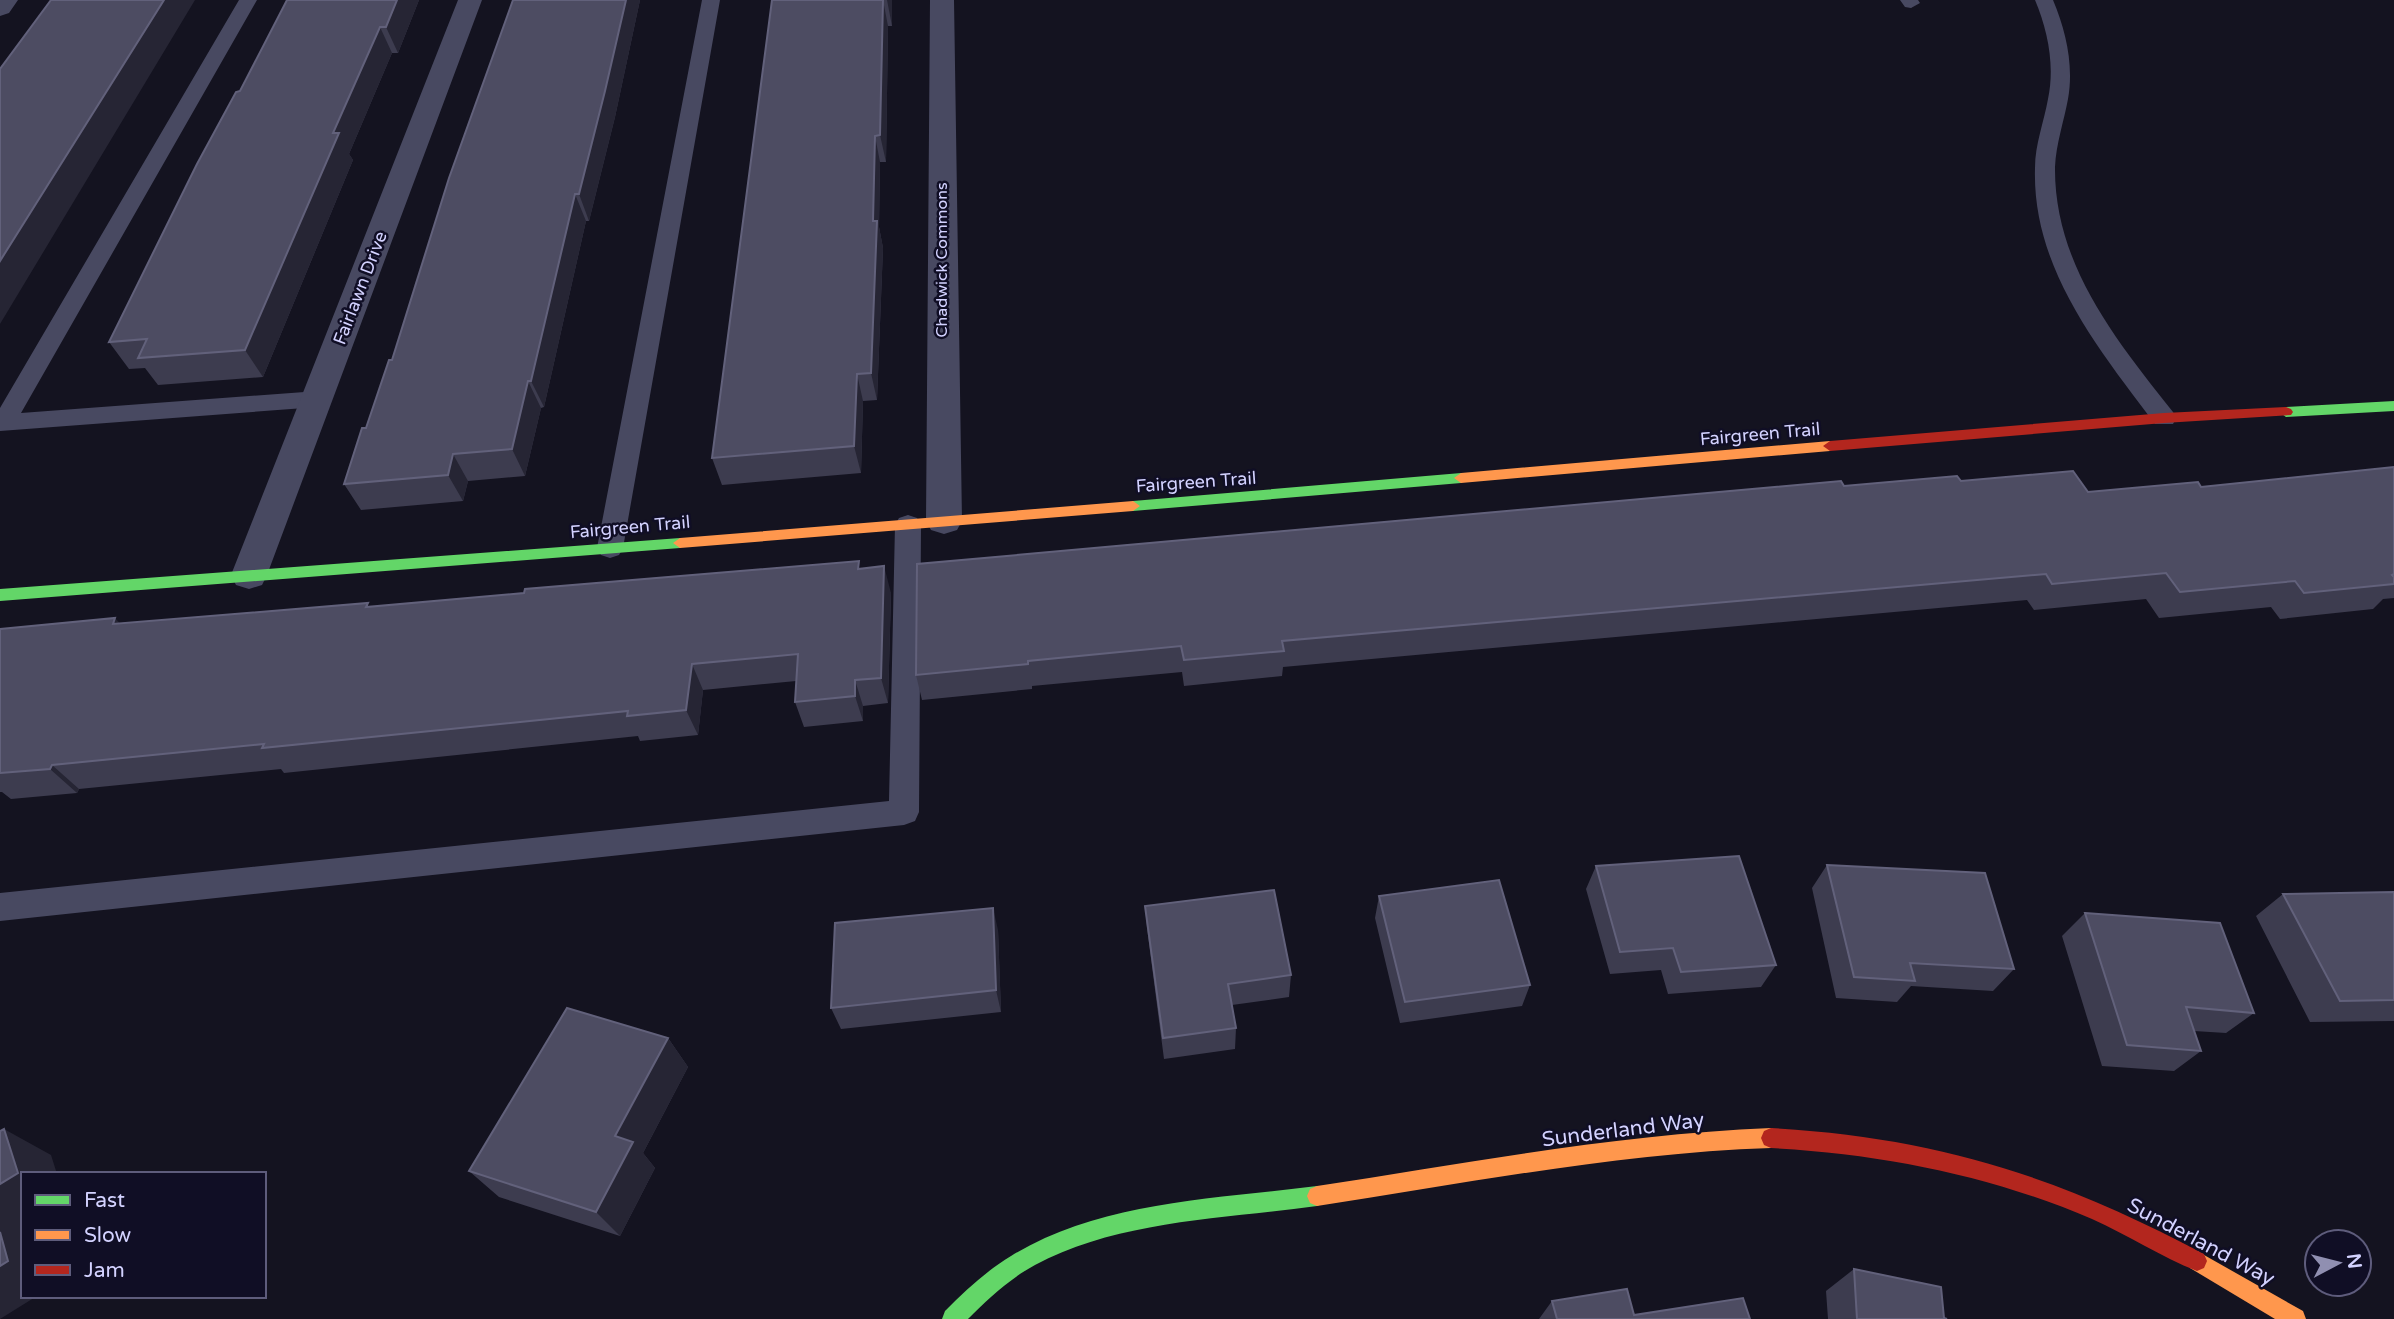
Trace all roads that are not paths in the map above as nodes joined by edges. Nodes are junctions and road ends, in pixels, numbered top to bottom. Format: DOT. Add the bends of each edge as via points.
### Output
graph roads {
  1 [pos="6,0"];
  2 [pos="248,0"];
  3 [pos="470,0"];
  4 [pos="711,0"];
  5 [pos="942,0"];
  6 [pos="2044,0"];
  7 [pos="0,8"];
  8 [pos="318,399"];
  9 [pos="2394,406"];
  10 [pos="2164,418"];
  11 [pos="2,422"];
  12 [pos="944,521"];
  13 [pos="908,526"];
  14 [pos="610,548"];
  15 [pos="249,575"];
  16 [pos="0,595"];
  17 [pos="0,907"];
  18 [pos="953,1319"];
  19 [pos="2295,1319"];
  1 -- 7 [label="street"];
  2 -- 11 [label="lane"];
  3 -- 8 [label="street, Fairlawn Drive"];
  4 -- 14 [label="lane"];
  5 -- 12 [label="street, Chadwick Commons"];
  6 -- 10 [label="lane" via="2061,73 2045,167 2055,245 2092,323"];
  8 -- 11 [label="lane"];
  8 -- 15 [label="street, Fairlawn Drive"];
  9 -- 10 [label="street, Fairgreen Trail"];
  10 -- 12 [label="street, Fairgreen Trail"];
  12 -- 13 [label="street, Fairgreen Trail"];
  13 -- 14 [label="street, Fairgreen Trail"];
  13 -- 17 [label="lane" via="904,811"];
  14 -- 15 [label="street, Fairgreen Trail"];
  15 -- 16 [label="street, Fairgreen Trail"];
  18 -- 19 [label="street, Sunderland Way" via="1008,1267 1045,1248 1120,1225 1629,1149 1742,1138 1843,1142 1895,1150 2029,1187 2096,1211 2170,1246"];
}
